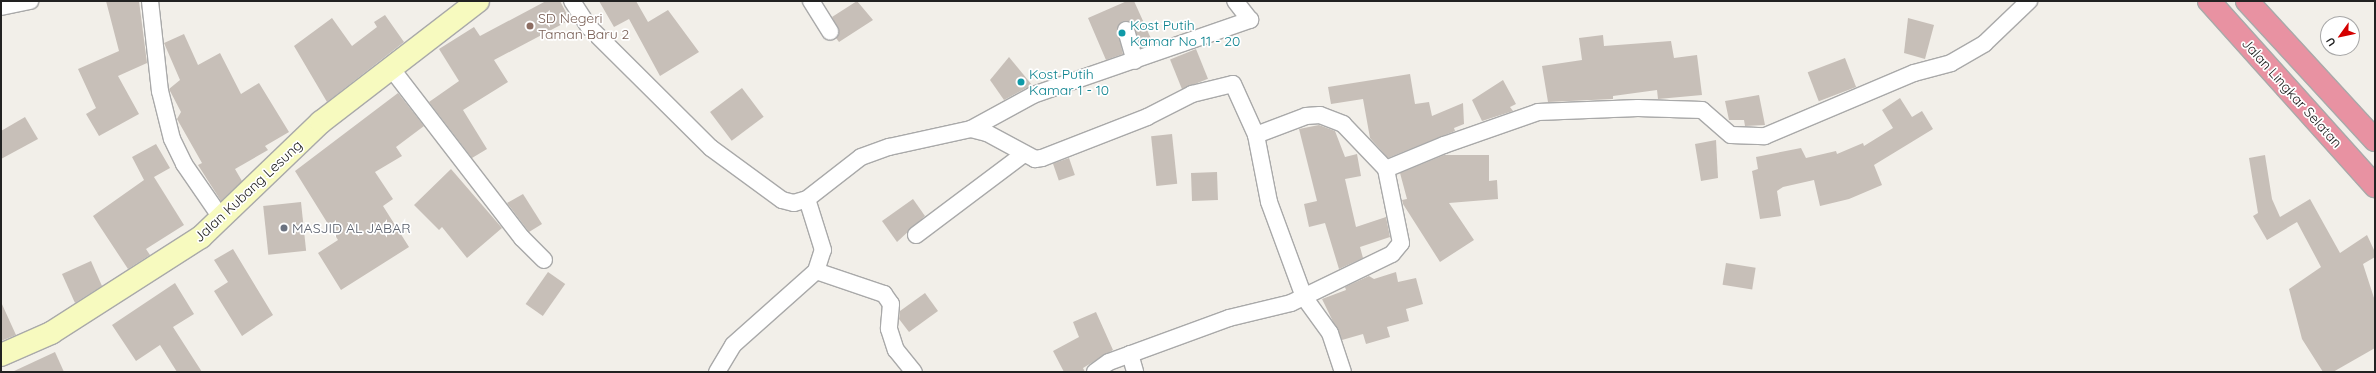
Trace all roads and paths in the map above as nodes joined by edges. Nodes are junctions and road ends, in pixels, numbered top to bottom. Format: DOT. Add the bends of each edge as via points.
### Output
graph roads {
  1 [pos="30,1"];
  2 [pos="150,1"];
  3 [pos="478,1"];
  4 [pos="572,1"];
  5 [pos="811,1"];
  6 [pos="1235,1"];
  7 [pos="2029,1"];
  8 [pos="2210,1"];
  9 [pos="2247,1"];
  10 [pos="1,7"];
  11 [pos="1126,30"];
  12 [pos="830,31"];
  13 [pos="1135,61"];
  14 [pos="391,68"];
  15 [pos="971,129"];
  16 [pos="1256,134"];
  17 [pos="2375,140"];
  18 [pos="1024,154"];
  19 [pos="1386,169"];
  20 [pos="2375,186"];
  21 [pos="807,199"];
  22 [pos="222,219"];
  23 [pos="916,235"];
  24 [pos="544,260"];
  25 [pos="816,271"];
  26 [pos="1304,297"];
  27 [pos="1130,354"];
  28 [pos="1,355"];
  29 [pos="716,372"];
  30 [pos="914,372"];
  31 [pos="1095,372"];
  32 [pos="1135,372"];
  33 [pos="1343,372"];
  1 -- 10 [label="street"];
  2 -- 22 [label="street" via="160,91 172,139 184,164"];
  3 -- 14 [label="street, Jalan Kubang Lesung"];
  4 -- 21 [label="street" via="598,36 711,148 782,200 794,203"];
  5 -- 12 [label="street"];
  6 -- 13 [label="street" via="1250,20 1157,50"];
  7 -- 19 [label="street" via="1985,43 1951,63 1914,72 1765,136 1731,135 1702,110 1638,108 1538,112 1505,122"];
  8 -- 20 [label="highway, Jalan Lingkar Selatan"];
  9 -- 17 [label="highway, Jalan Lingkar Selatan"];
  11 -- 13 [label="street"];
  13 -- 15 [label="street" via="1033,95"];
  14 -- 22 [label="street, Jalan Kubang Lesung" via="321,122"];
  14 -- 24 [label="street" via="522,238"];
  15 -- 18 [label="street" via="987,133"];
  15 -- 21 [label="street" via="861,157"];
  16 -- 18 [label="street" via="1233,84 1192,94 1147,117 1042,158"];
  16 -- 19 [label="street" via="1306,116 1325,117 1343,124"];
  16 -- 26 [label="street" via="1269,202"];
  18 -- 23 [label="street"];
  19 -- 26 [label="street" via="1400,236 1398,248 1392,254"];
  21 -- 25 [label="street" via="823,250"];
  22 -- 28 [label="street, Jalan Kubang Lesung" via="180,252 79,316"];
  25 -- 29 [label="street" via="733,345"];
  25 -- 30 [label="street" via="884,294 891,304 889,329 896,350"];
  26 -- 27 [label="street" via="1229,318"];
  26 -- 33 [label="street" via="1330,333"];
  27 -- 31 [label="street"];
  27 -- 32 [label="street"];
}
